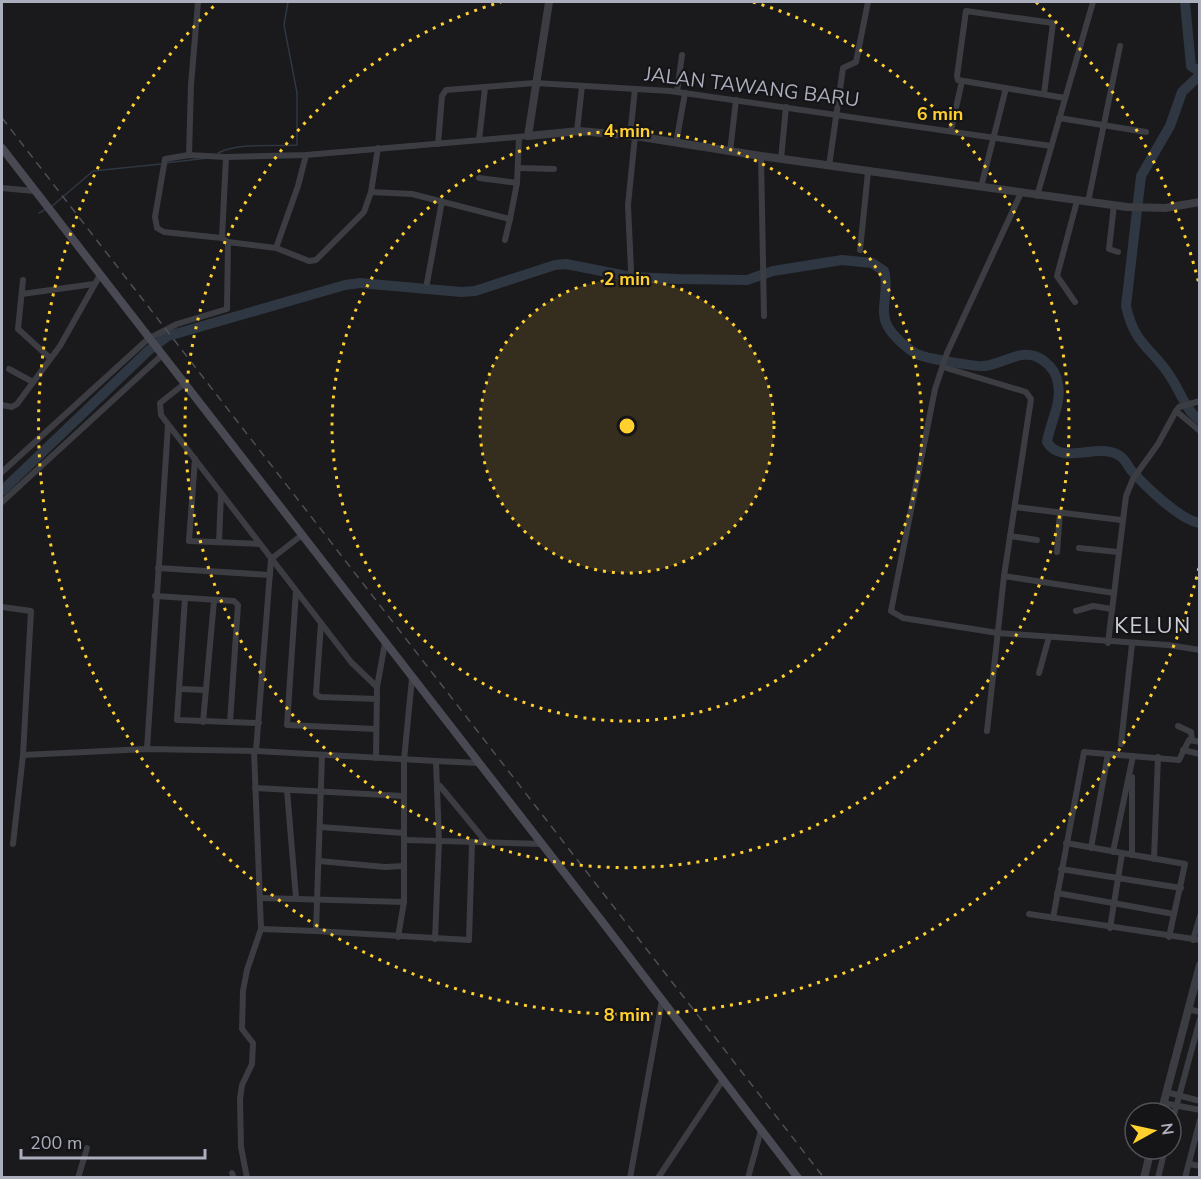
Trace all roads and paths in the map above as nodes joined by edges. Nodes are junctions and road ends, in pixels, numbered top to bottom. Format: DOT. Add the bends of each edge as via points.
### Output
graph roads {
  1 [pos="198,2"];
  2 [pos="549,2"];
  3 [pos="868,2"];
  4 [pos="1093,2"];
  5 [pos="1120,46"];
  6 [pos="682,56"];
  7 [pos="962,81"];
  8 [pos="535,83"];
  9 [pos="582,86"];
  10 [pos="484,88"];
  11 [pos="635,88"];
  12 [pos="1006,88"];
  13 [pos="677,92"];
  14 [pos="685,93"];
  15 [pos="1044,94"];
  16 [pos="1065,98"];
  17 [pos="736,100"];
  18 [pos="786,107"];
  19 [pos="836,114"];
  20 [pos="1059,118"];
  21 [pos="1103,124"];
  22 [pos="951,130"];
  23 [pos="577,131"];
  24 [pos="1146,132"];
  25 [pos="528,136"];
  26 [pos="633,136"];
  27 [pos="519,137"];
  28 [pos="995,137"];
  29 [pos="479,140"];
  30 [pos="676,142"];
  31 [pos="438,144"];
  32 [pos="1051,146"];
  33 [pos="2,148"];
  34 [pos="378,148"];
  35 [pos="730,152"];
  36 [pos="189,155"];
  37 [pos="306,155"];
  38 [pos="761,156"];
  39 [pos="226,157"];
  40 [pos="781,159"];
  41 [pos="829,166"];
  42 [pos="518,168"];
  43 [pos="554,169"];
  44 [pos="868,172"];
  45 [pos="479,178"];
  46 [pos="517,183"];
  47 [pos="981,187"];
  48 [pos="2,188"];
  49 [pos="34,191"];
  50 [pos="371,192"];
  51 [pos="1021,193"];
  52 [pos="1037,195"];
  53 [pos="442,201"];
  54 [pos="1077,201"];
  55 [pos="1088,202"];
  56 [pos="1200,202"];
  57 [pos="1114,205"];
  58 [pos="510,219"];
  59 [pos="225,240"];
  60 [pos="505,240"];
  61 [pos="276,248"];
  62 [pos="860,250"];
  63 [pos="1118,252"];
  64 [pos="631,270"];
  65 [pos="100,275"];
  66 [pos="23,280"];
  67 [pos="427,283"];
  68 [pos="94,284"];
  69 [pos="22,294"];
  70 [pos="1075,302"];
  71 [pos="764,316"];
  72 [pos="149,340"];
  73 [pos="160,355"];
  74 [pos="50,358"];
  75 [pos="943,366"];
  76 [pos="9,369"];
  77 [pos="33,382"];
  78 [pos="184,384"];
  79 [pos="1196,401"];
  80 [pos="2,405"];
  81 [pos="1177,409"];
  82 [pos="168,425"];
  83 [pos="1200,431"];
  84 [pos="195,459"];
  85 [pos="2,472"];
  86 [pos="221,494"];
  87 [pos="2,502"];
  88 [pos="1015,507"];
  89 [pos="1060,512"];
  90 [pos="1121,520"];
  91 [pos="302,535"];
  92 [pos="1010,536"];
  93 [pos="1037,540"];
  94 [pos="219,542"];
  95 [pos="260,544"];
  96 [pos="1079,548"];
  97 [pos="1057,552"];
  98 [pos="1118,552"];
  99 [pos="271,559"];
  100 [pos="158,568"];
  101 [pos="270,575"];
  102 [pos="1005,576"];
  103 [pos="296,591"];
  104 [pos="1114,593"];
  105 [pos="155,596"];
  106 [pos="185,598"];
  107 [pos="213,601"];
  108 [pos="2,607"];
  109 [pos="1112,609"];
  110 [pos="1076,611"];
  111 [pos="321,624"];
  112 [pos="998,633"];
  113 [pos="1049,637"];
  114 [pos="386,643"];
  115 [pos="1108,643"];
  116 [pos="1132,644"];
  117 [pos="1200,650"];
  118 [pos="1039,673"];
  119 [pos="412,678"];
  120 [pos="378,687"];
  121 [pos="180,689"];
  122 [pos="206,690"];
  123 [pos="377,699"];
  124 [pos="203,722"];
  125 [pos="230,722"];
  126 [pos="259,723"];
  127 [pos="1178,726"];
  128 [pos="376,729"];
  129 [pos="987,731"];
  130 [pos="1192,740"];
  131 [pos="1200,742"];
  132 [pos="1121,744"];
  133 [pos="147,749"];
  134 [pos="1183,750"];
  135 [pos="255,751"];
  136 [pos="1108,754"];
  137 [pos="1200,754"];
  138 [pos="23,755"];
  139 [pos="322,756"];
  140 [pos="1133,756"];
  141 [pos="1158,757"];
  142 [pos="376,758"];
  143 [pos="404,760"];
  144 [pos="436,761"];
  145 [pos="479,763"];
  146 [pos="1132,764"];
  147 [pos="439,786"];
  148 [pos="255,788"];
  149 [pos="287,790"];
  150 [pos="320,792"];
  151 [pos="404,796"];
  152 [pos="320,826"];
  153 [pos="405,837"];
  154 [pos="440,841"];
  155 [pos="472,843"];
  156 [pos="487,843"];
  157 [pos="1066,843"];
  158 [pos="13,844"];
  159 [pos="542,844"];
  160 [pos="1091,848"];
  161 [pos="1113,852"];
  162 [pos="1122,854"];
  163 [pos="1132,855"];
  164 [pos="1154,859"];
  165 [pos="319,861"];
  166 [pos="404,866"];
  167 [pos="1061,868"];
  168 [pos="1118,879"];
  169 [pos="1181,888"];
  170 [pos="1057,893"];
  171 [pos="261,898"];
  172 [pos="296,898"];
  173 [pos="316,898"];
  174 [pos="404,902"];
  175 [pos="1114,903"];
  176 [pos="1029,914"];
  177 [pos="1174,914"];
  178 [pos="1200,916"];
  179 [pos="1053,918"];
  180 [pos="1110,928"];
  181 [pos="261,929"];
  182 [pos="316,931"];
  183 [pos="398,937"];
  184 [pos="1168,937"];
  185 [pos="435,939"];
  186 [pos="1196,940"];
  187 [pos="1200,965"];
  188 [pos="662,999"];
  189 [pos="1188,1009"];
  190 [pos="1200,1012"];
  191 [pos="1200,1019"];
  192 [pos="723,1080"];
  193 [pos="1166,1092"];
  194 [pos="1178,1096"];
  195 [pos="1164,1101"];
  196 [pos="1177,1101"];
  197 [pos="1200,1101"];
  198 [pos="1183,1107"];
  199 [pos="1200,1110"];
  200 [pos="1200,1120"];
  201 [pos="761,1130"];
  202 [pos="1197,1137"];
  203 [pos="87,1148"];
  204 [pos="1148,1161"];
  205 [pos="1162,1161"];
  206 [pos="1189,1164"];
  207 [pos="1200,1166"];
  208 [pos="78,1178"];
  209 [pos="247,1178"];
  210 [pos="630,1178"];
  211 [pos="658,1178"];
  212 [pos="748,1178"];
  213 [pos="798,1178"];
  214 [pos="1144,1178"];
  215 [pos="1158,1178"];
  216 [pos="1185,1178"];
  1 -- 36 [label="street"];
  2 -- 8 [label="street"];
  3 -- 19 [label="street" via="856,62 843,68"];
  4 -- 16 [label="street"];
  5 -- 21 [label="street"];
  6 -- 13 [label="street"];
  7 -- 12 [label="street"];
  7 -- 15 [label="street" via="957,76 966,11 1034,20 1054,25"];
  7 -- 22 [label="street"];
  8 -- 9 [label="street, JALAN TAWANG BARU"];
  8 -- 10 [label="street, JALAN TAWANG BARU"];
  8 -- 25 [label="street"];
  9 -- 11 [label="street, JALAN TAWANG BARU"];
  9 -- 23 [label="street"];
  10 -- 29 [label="street"];
  10 -- 31 [label="street, JALAN TAWANG BARU" via="447,89 442,96"];
  11 -- 13 [label="street, JALAN TAWANG BARU"];
  11 -- 26 [label="street"];
  12 -- 15 [label="street"];
  12 -- 28 [label="street"];
  13 -- 14 [label="street, JALAN TAWANG BARU"];
  14 -- 17 [label="street, JALAN TAWANG BARU"];
  14 -- 30 [label="street"];
  15 -- 16 [label="street"];
  16 -- 20 [label="street"];
  17 -- 18 [label="street, JALAN TAWANG BARU"];
  17 -- 35 [label="street"];
  18 -- 19 [label="street, JALAN TAWANG BARU"];
  18 -- 40 [label="street"];
  19 -- 22 [label="street, JALAN TAWANG BARU"];
  19 -- 41 [label="street"];
  20 -- 21 [label="street"];
  20 -- 32 [label="street"];
  21 -- 24 [label="street"];
  21 -- 55 [label="street"];
  22 -- 28 [label="street, JALAN TAWANG BARU"];
  23 -- 25 [label="street"];
  23 -- 26 [label="street"];
  25 -- 27 [label="street"];
  26 -- 30 [label="street"];
  26 -- 64 [label="street" via="628,206"];
  27 -- 29 [label="street"];
  27 -- 42 [label="street"];
  28 -- 32 [label="street, JALAN TAWANG BARU"];
  28 -- 47 [label="street"];
  29 -- 31 [label="street"];
  30 -- 35 [label="street"];
  31 -- 34 [label="street"];
  32 -- 52 [label="street"];
  33 -- 49 [label="main road"];
  34 -- 37 [label="street"];
  34 -- 50 [label="street"];
  35 -- 38 [label="street"];
  36 -- 39 [label="street"];
  36 -- 59 [label="street" via="163,164 155,217 157,228"];
  37 -- 39 [label="street"];
  37 -- 61 [label="street"];
  38 -- 40 [label="street"];
  38 -- 71 [label="street"];
  39 -- 59 [label="street"];
  40 -- 41 [label="street"];
  41 -- 44 [label="street"];
  42 -- 43 [label="street"];
  42 -- 46 [label="street"];
  44 -- 47 [label="street"];
  44 -- 62 [label="street"];
  45 -- 46 [label="street"];
  46 -- 58 [label="street"];
  47 -- 51 [label="street"];
  48 -- 49 [label="street"];
  49 -- 65 [label="main road"];
  50 -- 53 [label="street" via="412,194"];
  50 -- 61 [label="street" via="361,217 316,260"];
  51 -- 52 [label="street"];
  51 -- 75 [label="street"];
  52 -- 54 [label="street"];
  53 -- 58 [label="street"];
  53 -- 67 [label="street"];
  54 -- 55 [label="street"];
  54 -- 70 [label="street" via="1057,276"];
  55 -- 57 [label="street"];
  56 -- 57 [label="street" via="1153,208"];
  57 -- 63 [label="street" via="1109,249"];
  58 -- 60 [label="street"];
  59 -- 61 [label="street"];
  59 -- 72 [label="street" via="227,309 177,324"];
  65 -- 68 [label="street"];
  65 -- 72 [label="main road"];
  66 -- 69 [label="street"];
  68 -- 69 [label="street"];
  68 -- 74 [label="street"];
  69 -- 74 [label="street" via="19,330"];
  72 -- 73 [label="main road"];
  72 -- 85 [label="street"];
  73 -- 78 [label="main road"];
  73 -- 87 [label="street"];
  74 -- 77 [label="street"];
  75 -- 88 [label="street" via="1030,396"];
  75 -- 112 [label="street" via="935,389 891,611 903,618"];
  76 -- 77 [label="street"];
  77 -- 80 [label="street" via="15,406"];
  78 -- 82 [label="street" via="159,406"];
  78 -- 91 [label="main road"];
  79 -- 81 [label="street"];
  81 -- 83 [label="street"];
  81 -- 90 [label="street" via="1133,479"];
  82 -- 84 [label="street"];
  82 -- 100 [label="street"];
  84 -- 86 [label="street"];
  84 -- 94 [label="street" via="189,541"];
  86 -- 94 [label="street"];
  86 -- 95 [label="street"];
  88 -- 89 [label="street"];
  88 -- 92 [label="street"];
  89 -- 90 [label="street"];
  89 -- 97 [label="street"];
  90 -- 98 [label="street"];
  91 -- 99 [label="street"];
  91 -- 114 [label="main road"];
  92 -- 93 [label="street"];
  92 -- 102 [label="street"];
  94 -- 95 [label="street"];
  95 -- 99 [label="street"];
  96 -- 98 [label="street"];
  98 -- 104 [label="street"];
  99 -- 101 [label="street"];
  99 -- 103 [label="street"];
  100 -- 101 [label="street"];
  100 -- 105 [label="street"];
  101 -- 126 [label="street"];
  102 -- 104 [label="street"];
  102 -- 112 [label="street"];
  103 -- 111 [label="street"];
  103 -- 128 [label="street" via="287,724"];
  104 -- 109 [label="street"];
  105 -- 106 [label="street"];
  105 -- 133 [label="street"];
  106 -- 107 [label="street"];
  106 -- 121 [label="street"];
  107 -- 122 [label="street"];
  107 -- 125 [label="street" via="238,604"];
  108 -- 138 [label="street" via="31,611"];
  109 -- 110 [label="street" via="1093,606"];
  109 -- 115 [label="street"];
  111 -- 120 [label="street" via="358,671"];
  111 -- 123 [label="street" via="316,694 320,698"];
  112 -- 113 [label="street"];
  112 -- 129 [label="street"];
  113 -- 115 [label="street"];
  113 -- 118 [label="street"];
  114 -- 119 [label="main road"];
  114 -- 120 [label="street"];
  115 -- 116 [label="street"];
  116 -- 117 [label="street"];
  116 -- 132 [label="street"];
  119 -- 143 [label="street"];
  119 -- 145 [label="main road"];
  120 -- 123 [label="street"];
  121 -- 122 [label="street"];
  121 -- 124 [label="street" via="178,721"];
  122 -- 124 [label="street"];
  123 -- 128 [label="street"];
  124 -- 125 [label="street"];
  125 -- 126 [label="street"];
  126 -- 135 [label="street"];
  127 -- 130 [label="street" via="1191,732"];
  128 -- 142 [label="street"];
  130 -- 131 [label="street"];
  130 -- 134 [label="street"];
  133 -- 135 [label="street"];
  133 -- 138 [label="street"];
  134 -- 137 [label="street"];
  134 -- 141 [label="street" via="1179,760"];
  135 -- 139 [label="street"];
  135 -- 148 [label="street"];
  136 -- 140 [label="street"];
  136 -- 157 [label="street" via="1083,753"];
  136 -- 160 [label="street"];
  138 -- 158 [label="street"];
  139 -- 142 [label="street"];
  139 -- 150 [label="street"];
  140 -- 141 [label="street"];
  140 -- 146 [label="street"];
  141 -- 164 [label="street"];
  142 -- 143 [label="street"];
  143 -- 144 [label="street"];
  143 -- 151 [label="street"];
  144 -- 145 [label="street"];
  144 -- 147 [label="street"];
  145 -- 159 [label="main road"];
  146 -- 161 [label="street"];
  146 -- 163 [label="street"];
  147 -- 154 [label="street"];
  147 -- 156 [label="street"];
  148 -- 149 [label="street"];
  148 -- 171 [label="street"];
  149 -- 150 [label="street"];
  149 -- 172 [label="street"];
  150 -- 151 [label="street"];
  150 -- 152 [label="street"];
  151 -- 153 [label="street"];
  152 -- 153 [label="street"];
  152 -- 165 [label="street"];
  153 -- 154 [label="street"];
  153 -- 166 [label="street"];
  154 -- 155 [label="street"];
  154 -- 185 [label="street"];
  155 -- 156 [label="street"];
  155 -- 185 [label="street" via="469,940"];
  156 -- 159 [label="street"];
  157 -- 160 [label="street"];
  157 -- 167 [label="street"];
  159 -- 188 [label="main road"];
  160 -- 161 [label="street"];
  161 -- 162 [label="street"];
  162 -- 163 [label="street"];
  162 -- 168 [label="street"];
  163 -- 164 [label="street"];
  164 -- 169 [label="street" via="1186,866"];
  165 -- 166 [label="street"];
  165 -- 173 [label="street"];
  166 -- 174 [label="street"];
  167 -- 168 [label="street"];
  167 -- 170 [label="street"];
  168 -- 169 [label="street"];
  168 -- 175 [label="street"];
  169 -- 177 [label="street"];
  170 -- 175 [label="street"];
  170 -- 179 [label="street"];
  171 -- 172 [label="street"];
  171 -- 181 [label="street"];
  172 -- 173 [label="street"];
  173 -- 174 [label="street"];
  173 -- 182 [label="street"];
  174 -- 183 [label="street"];
  175 -- 177 [label="street"];
  175 -- 180 [label="street"];
  176 -- 179 [label="street"];
  177 -- 184 [label="street"];
  178 -- 186 [label="street"];
  179 -- 180 [label="street"];
  180 -- 184 [label="street"];
  181 -- 182 [label="street"];
  181 -- 209 [label="street" via="243,991 242,1029 253,1043 252,1064 240,1099 241,1147"];
  182 -- 183 [label="street"];
  183 -- 185 [label="street"];
  184 -- 186 [label="street"];
  187 -- 189 [label="street"];
  188 -- 192 [label="main road"];
  188 -- 210 [label="street"];
  189 -- 190 [label="street"];
  189 -- 193 [label="street"];
  191 -- 194 [label="street"];
  192 -- 201 [label="main road"];
  192 -- 211 [label="street"];
  193 -- 194 [label="street"];
  193 -- 195 [label="street"];
  194 -- 196 [label="street"];
  194 -- 197 [label="street"];
  198 -- 199 [label="street"];
  200 -- 202 [label="street"];
  201 -- 212 [label="street"];
  201 -- 213 [label="main road"];
  202 -- 206 [label="street"];
  203 -- 208 [label="street"];
  204 -- 214 [label="street"];
  205 -- 215 [label="street"];
  206 -- 207 [label="street"];
  206 -- 216 [label="street"];
}
